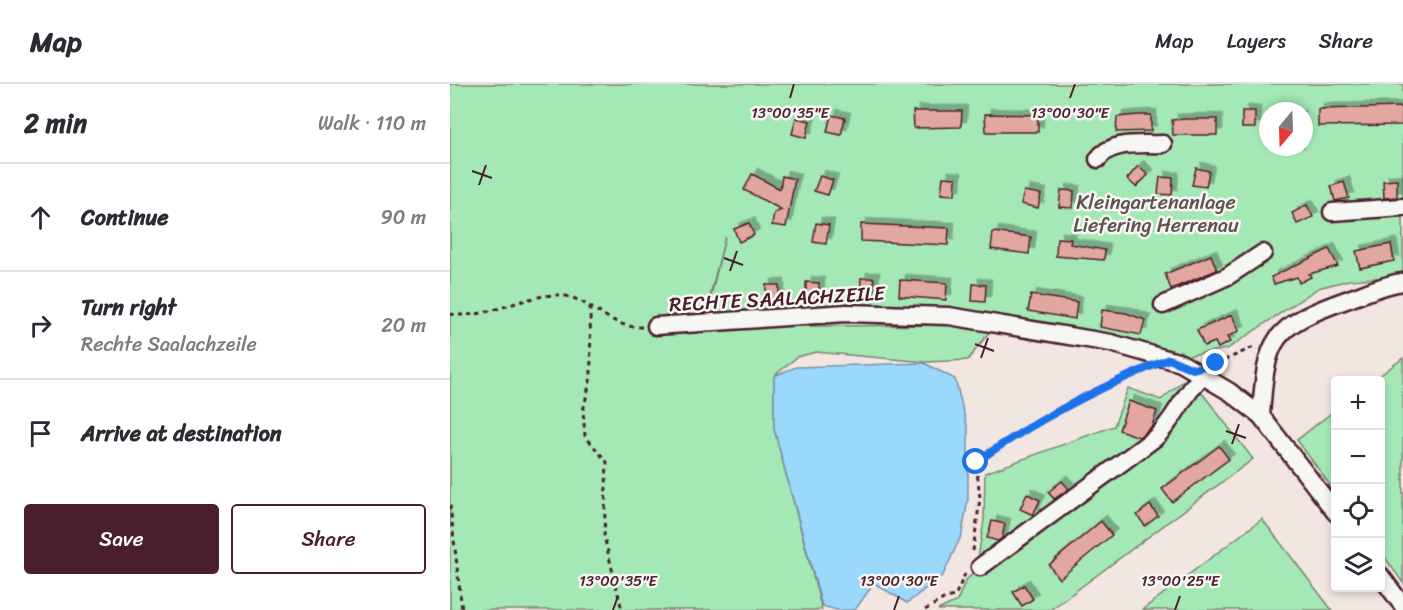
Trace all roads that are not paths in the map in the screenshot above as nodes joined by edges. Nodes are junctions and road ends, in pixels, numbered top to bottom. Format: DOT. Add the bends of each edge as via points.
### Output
graph roads {
  1 [pos="1163,144"];
  2 [pos="1098,159"];
  3 [pos="1403,207"];
  4 [pos="1332,212"];
  5 [pos="1263,253"];
  6 [pos="1403,282"];
  7 [pos="1163,305"];
  8 [pos="656,326"];
  9 [pos="1198,372"];
  10 [pos="1261,416"];
  11 [pos="1331,508"];
  12 [pos="974,565"];
  13 [pos="1385,582"];
  14 [pos="1403,606"];
  1 -- 2 [label="street" via="1113,147 1104,150"];
  3 -- 4 [label="street"];
  5 -- 7 [label="street" via="1228,276"];
  6 -- 10 [label="street" via="1319,310 1287,326 1273,345 1264,375"];
  8 -- 9 [label="street, RECHTE SAALACHZEILE" via="846,313 949,316 1111,343 1169,359"];
  9 -- 10 [label="street, RECHTE SAALACHZEILE"];
  9 -- 12 [label="street" via="1166,428 1155,438"];
  10 -- 11 [label="street, RECHTE SAALACHZEILE"];
  13 -- 14 [label="street"];
}
